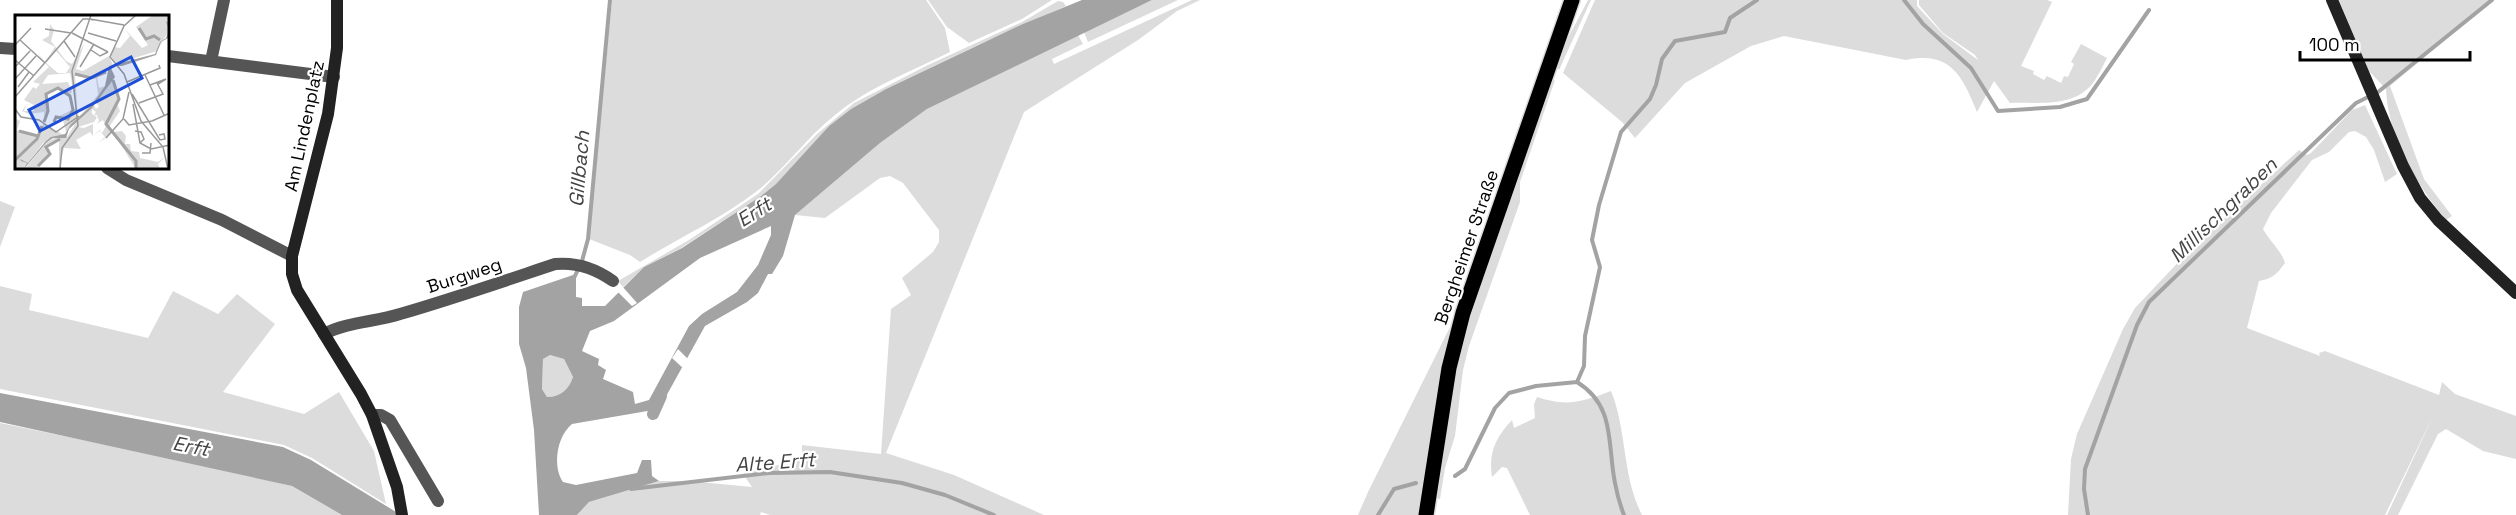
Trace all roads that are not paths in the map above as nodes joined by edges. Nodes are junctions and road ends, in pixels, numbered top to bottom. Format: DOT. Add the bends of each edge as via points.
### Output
graph roads {
  1 [pos="224,0"];
  2 [pos="338,0"];
  3 [pos="1572,0"];
  4 [pos="2332,0"];
  5 [pos="0,48"];
  6 [pos="15,49"];
  7 [pos="170,56"];
  8 [pos="211,61"];
  9 [pos="334,77"];
  10 [pos="110,170"];
  11 [pos="292,256"];
  12 [pos="613,281"];
  13 [pos="2516,293"];
  14 [pos="324,334"];
  15 [pos="372,415"];
  16 [pos="438,501"];
  17 [pos="402,515"];
  18 [pos="1426,515"];
  1 -- 8 [label="street"];
  2 -- 9 [label="main road, Am Lindenplatz"];
  3 -- 18 [label="main road, Bergheimer Straße" via="1460,323"];
  4 -- 13 [label="main road" via="2403,166 2427,207"];
  5 -- 6 [label="street"];
  7 -- 8 [label="street"];
  8 -- 9 [label="street"];
  9 -- 11 [label="main road, Am Lindenplatz"];
  10 -- 11 [label="street"];
  11 -- 14 [label="main road" via="297,290"];
  12 -- 14 [label="street, Burgweg" via="586,267 555,264 384,319"];
  14 -- 15 [label="main road"];
  15 -- 16 [label="street" via="390,420"];
  15 -- 17 [label="main road" via="388,457"];
}
